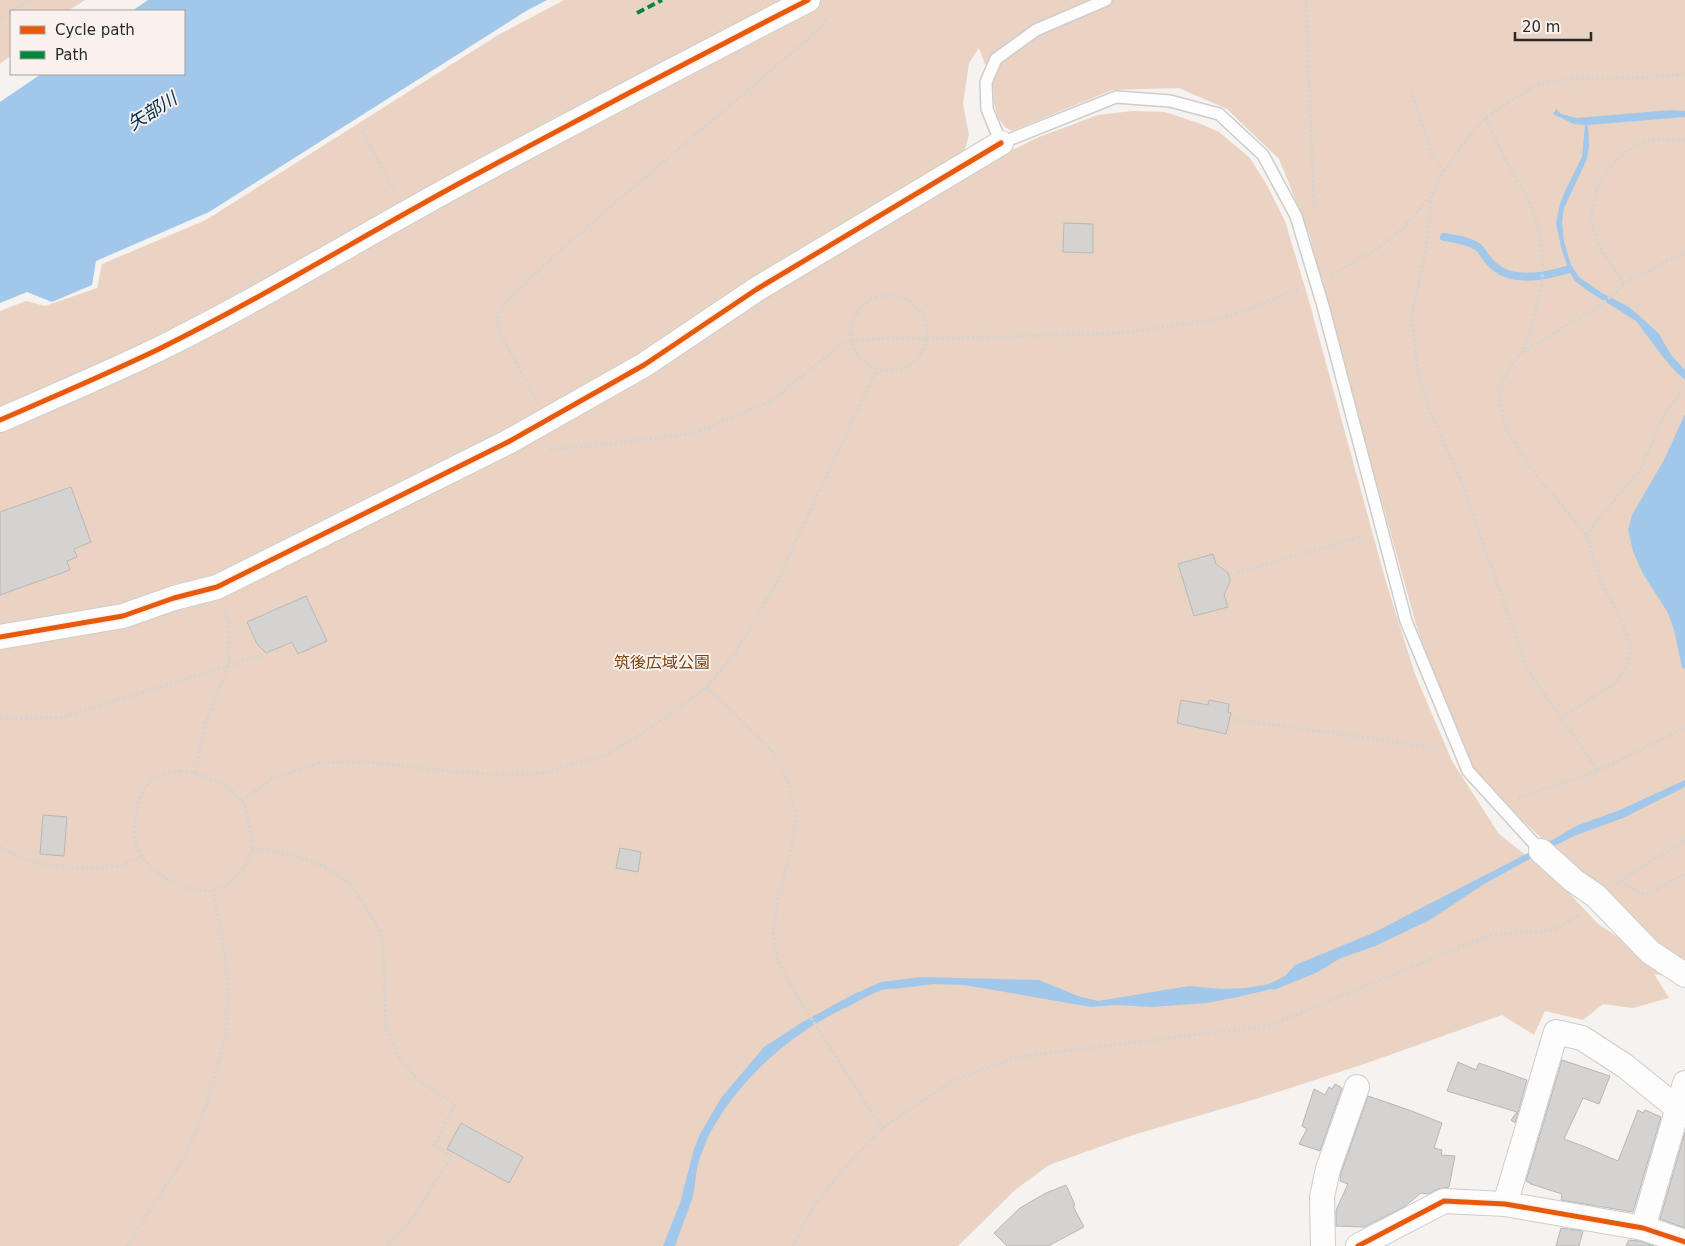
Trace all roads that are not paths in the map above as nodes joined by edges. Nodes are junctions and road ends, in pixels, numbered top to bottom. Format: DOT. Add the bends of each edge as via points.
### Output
graph roads {
  1 [pos="1106,0"];
  2 [pos="817,4"];
  3 [pos="1000,143"];
  4 [pos="0,420"];
  5 [pos="1,636"];
  6 [pos="1541,851"];
  7 [pos="1685,975"];
  8 [pos="1685,1083"];
  9 [pos="1357,1086"];
  10 [pos="1677,1108"];
  11 [pos="1505,1204"];
  12 [pos="1643,1228"];
  13 [pos="1685,1242"];
  14 [pos="1323,1246"];
  15 [pos="1358,1246"];
  1 -- 3 [label="lane" via="1036,30 996,59 986,82 987,109"];
  2 -- 4 [label="street" via="683,64 159,348"];
  3 -- 5 [label="street" via="757,289 644,365 508,442 217,587 123,616"];
  3 -- 6 [label="lane" via="1116,97 1170,100 1219,114 1263,155 1296,216 1406,621 1468,771"];
  6 -- 7 [label="street" via="1596,896 1650,952"];
  8 -- 10 [label="street"];
  9 -- 14 [label="street" via="1328,1169 1322,1197"];
  10 -- 11 [label="street" via="1625,1066 1582,1038 1556,1032"];
  10 -- 12 [label="street"];
  11 -- 12 [label="street"];
  11 -- 15 [label="street" via="1444,1200"];
  12 -- 13 [label="street"];
}
